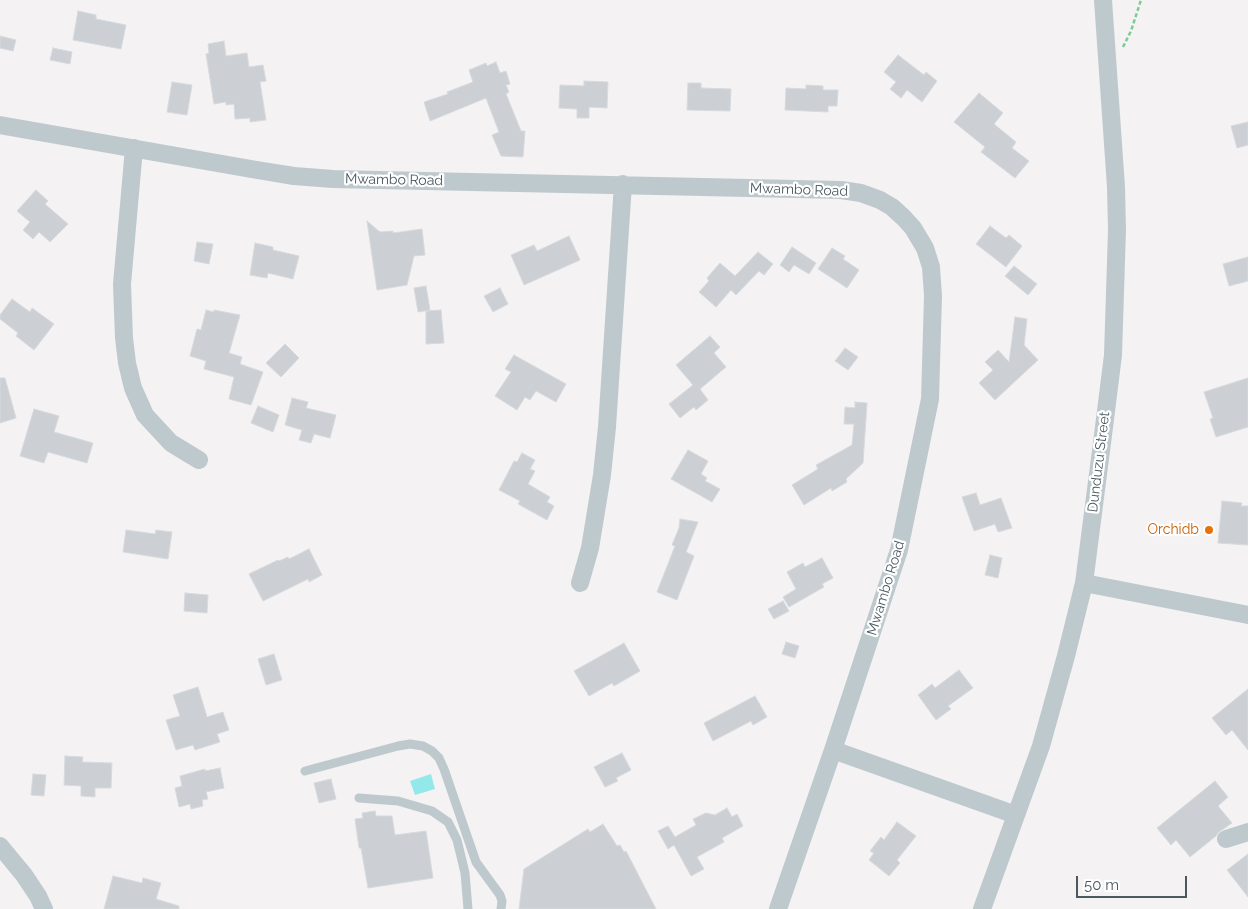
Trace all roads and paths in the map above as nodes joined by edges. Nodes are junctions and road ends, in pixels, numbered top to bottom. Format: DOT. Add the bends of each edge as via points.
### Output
graph roads {
  1 [pos="1103,0"];
  2 [pos="1141,0"];
  3 [pos="1107,65"];
  4 [pos="0,124"];
  5 [pos="134,148"];
  6 [pos="623,184"];
  7 [pos="199,460"];
  8 [pos="580,583"];
  9 [pos="1084,583"];
  10 [pos="1248,615"];
  11 [pos="833,750"];
  12 [pos="305,771"];
  13 [pos="359,798"];
  14 [pos="1016,815"];
  15 [pos="1248,832"];
  16 [pos="1226,839"];
  17 [pos="0,846"];
  18 [pos="44,909"];
  19 [pos="468,909"];
  20 [pos="502,909"];
  21 [pos="778,909"];
  22 [pos="982,909"];
  1 -- 3 [label="street, Dunduzu Street"];
  2 -- 3 [label="path" via="1124,46"];
  3 -- 9 [label="street, Dunduzu Street" via="1117,213 1115,303 1108,399"];
  4 -- 5 [label="street, Mwambo Road"];
  5 -- 6 [label="street, Mwambo Road" via="276,173 333,179"];
  5 -- 7 [label="street" via="122,284 127,363 133,388 145,415 171,443"];
  6 -- 8 [label="street" via="602,475 590,548"];
  6 -- 11 [label="street, Mwambo Road" via="862,193 892,207 913,228 925,248 931,267 933,296 930,399 899,550"];
  9 -- 10 [label="street"];
  9 -- 14 [label="street, Dunduzu Street" via="1041,746"];
  11 -- 14 [label="street"];
  11 -- 21 [label="street, Mwambo Road"];
  12 -- 20 [label="lane" via="410,744 432,750 444,769 476,862 500,895"];
  13 -- 19 [label="lane" via="398,801 432,811 448,822 458,840"];
  14 -- 22 [label="street, Dunduzu Street"];
  15 -- 16 [label="street"];
  17 -- 18 [label="street" via="24,875"];
}
